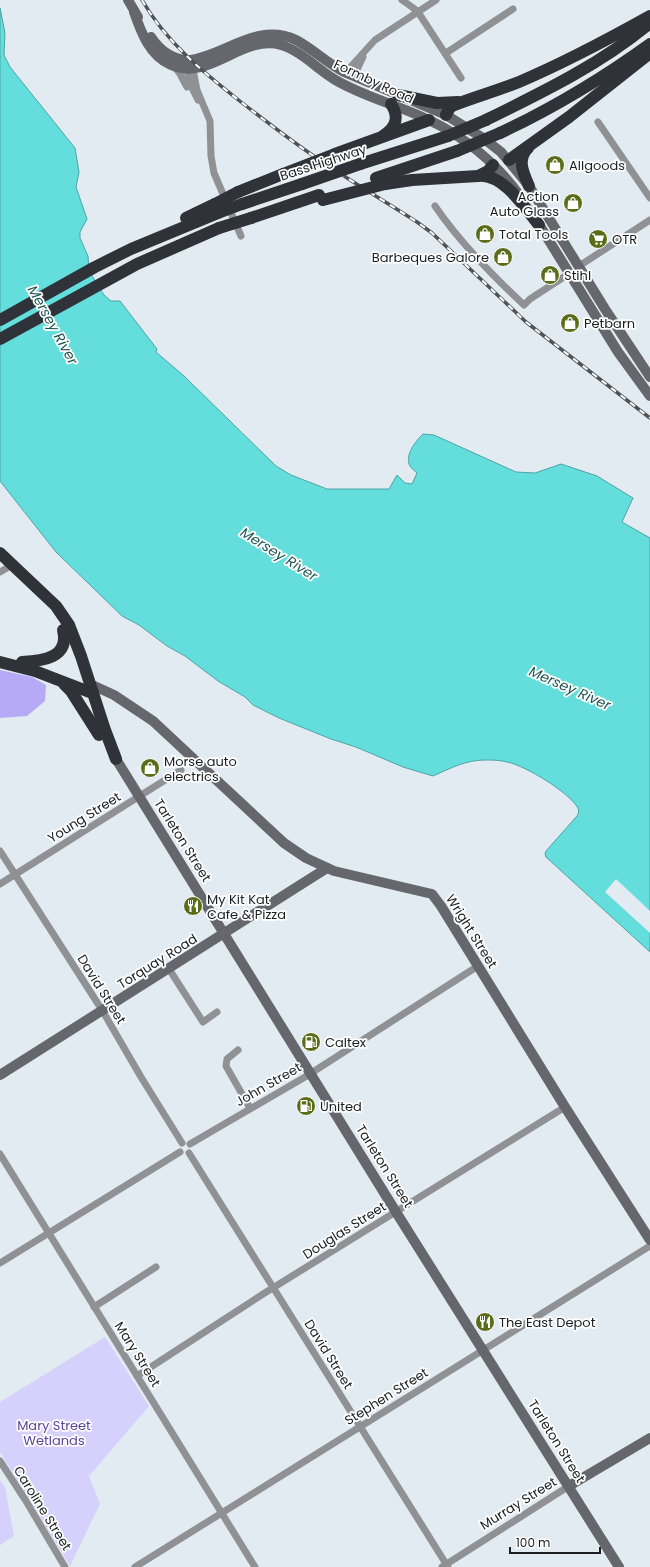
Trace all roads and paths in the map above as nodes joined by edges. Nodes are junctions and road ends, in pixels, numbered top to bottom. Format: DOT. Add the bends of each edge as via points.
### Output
graph roads {
  1 [pos="128,0"];
  2 [pos="402,0"];
  3 [pos="436,0"];
  4 [pos="513,9"];
  5 [pos="134,12"];
  6 [pos="418,12"];
  7 [pos="650,16"];
  8 [pos="650,23"];
  9 [pos="281,40"];
  10 [pos="650,44"];
  11 [pos="446,53"];
  12 [pos="650,53"];
  13 [pos="189,64"];
  14 [pos="174,66"];
  15 [pos="349,75"];
  16 [pos="461,78"];
  17 [pos="337,81"];
  18 [pos="348,87"];
  19 [pos="473,99"];
  20 [pos="197,100"];
  21 [pos="394,100"];
  22 [pos="208,113"];
  23 [pos="446,115"];
  24 [pos="429,120"];
  25 [pos="598,122"];
  26 [pos="474,132"];
  27 [pos="381,136"];
  28 [pos="462,138"];
  29 [pos="531,145"];
  30 [pos="509,160"];
  31 [pos="490,161"];
  32 [pos="478,176"];
  33 [pos="380,181"];
  34 [pos="529,186"];
  35 [pos="650,198"];
  36 [pos="434,206"];
  37 [pos="216,208"];
  38 [pos="650,220"];
  39 [pos="539,225"];
  40 [pos="240,236"];
  41 [pos="579,266"];
  42 [pos="570,273"];
  43 [pos="0,320"];
  44 [pos="0,339"];
  45 [pos="650,377"];
  46 [pos="650,396"];
  47 [pos="0,553"];
  48 [pos="12,565"];
  49 [pos="0,572"];
  50 [pos="46,598"];
  51 [pos="63,630"];
  52 [pos="0,662"];
  53 [pos="22,662"];
  54 [pos="62,682"];
  55 [pos="86,687"];
  56 [pos="99,735"];
  57 [pos="116,759"];
  58 [pos="181,770"];
  59 [pos="139,796"];
  60 [pos="0,851"];
  61 [pos="327,868"];
  62 [pos="15,874"];
  63 [pos="0,884"];
  64 [pos="225,934"];
  65 [pos="478,966"];
  66 [pos="169,969"];
  67 [pos="102,1010"];
  68 [pos="217,1012"];
  69 [pos="238,1050"];
  70 [pos="311,1073"];
  71 [pos="0,1075"];
  72 [pos="565,1107"];
  73 [pos="250,1108"];
  74 [pos="182,1143"];
  75 [pos="190,1144"];
  76 [pos="180,1152"];
  77 [pos="189,1153"];
  78 [pos="0,1154"];
  79 [pos="396,1212"];
  80 [pos="49,1233"];
  81 [pos="650,1240"];
  82 [pos="650,1246"];
  83 [pos="0,1263"];
  84 [pos="156,1267"];
  85 [pos="274,1288"];
  86 [pos="94,1307"];
  87 [pos="484,1350"];
  88 [pos="137,1376"];
  89 [pos="360,1427"];
  90 [pos="649,1440"];
  91 [pos="0,1461"];
  92 [pos="569,1486"];
  93 [pos="222,1513"];
  94 [pos="446,1566"];
  95 [pos="65,1567"];
  96 [pos="135,1567"];
  97 [pos="255,1567"];
  98 [pos="619,1567"];
  1 -- 5 [label="main road"];
  2 -- 6 [label="street"];
  3 -- 6 [label="street"];
  4 -- 11 [label="street"];
  5 -- 13 [label="main road" via="159,46 171,56"];
  5 -- 14 [label="main road" via="141,32 152,49 161,59"];
  6 -- 11 [label="street"];
  6 -- 15 [label="street" via="372,43"];
  7 -- 19 [label="highway" via="599,45 517,83"];
  8 -- 37 [label="highway, Bass Highway, bridge" via="605,56 486,120 448,136 242,204"];
  9 -- 13 [label="main road, Formby Road"];
  9 -- 15 [label="main road, Formby Road" via="303,44"];
  9 -- 17 [label="main road, Formby Road"];
  10 -- 33 [label="highway, bridge" via="575,94 546,110 500,133"];
  11 -- 16 [label="street"];
  12 -- 29 [label="highway"];
  13 -- 14 [label="main road"];
  13 -- 20 [label="street" via="191,88"];
  13 -- 22 [label="street"];
  14 -- 20 [label="street"];
  15 -- 17 [label="main road"];
  15 -- 18 [label="main road"];
  15 -- 21 [label="main road, Formby Road"];
  17 -- 18 [label="main road, Formby Road"];
  18 -- 21 [label="main road, Formby Road"];
  19 -- 21 [label="highway" via="452,103"];
  19 -- 23 [label="highway" via="452,106"];
  20 -- 22 [label="street"];
  21 -- 23 [label="main road, Formby Road"];
  21 -- 24 [label="main road, Formby Road"];
  21 -- 27 [label="highway" via="395,123 389,132"];
  22 -- 40 [label="street" via="214,173"];
  23 -- 24 [label="main road"];
  23 -- 26 [label="main road, Formby Road"];
  23 -- 28 [label="main road" via="450,127"];
  24 -- 27 [label="highway"];
  24 -- 28 [label="main road, Formby Road"];
  25 -- 35 [label="street"];
  26 -- 30 [label="main road, Formby Road" via="491,143"];
  26 -- 31 [label="main road" via="490,150"];
  27 -- 37 [label="highway, bridge" via="238,192"];
  28 -- 31 [label="main road, Formby Road"];
  29 -- 30 [label="highway"];
  29 -- 34 [label="highway" via="524,153 522,163"];
  30 -- 31 [label="main road"];
  30 -- 34 [label="main road, Formby Road"];
  31 -- 32 [label="highway" via="488,171"];
  31 -- 39 [label="main road, Formby Road" via="516,190"];
  32 -- 33 [label="highway"];
  32 -- 39 [label="highway" via="487,176 503,184"];
  33 -- 44 [label="highway, bridge" via="219,228 137,264"];
  34 -- 41 [label="main road, Formby Road"];
  36 -- 42 [label="street" via="447,225 524,305"];
  37 -- 43 [label="highway" via="125,248"];
  38 -- 41 [label="street"];
  39 -- 42 [label="main road, Formby Road"];
  41 -- 42 [label="main road"];
  41 -- 45 [label="main road, Formby Road"];
  42 -- 46 [label="main road, Formby Road" via="618,352"];
  47 -- 48 [label="highway, Tarleton Street"];
  48 -- 49 [label="street"];
  48 -- 50 [label="highway, Tarleton Street"];
  50 -- 51 [label="highway, Tarleton Street"];
  50 -- 55 [label="highway, Tarleton Street" via="69,625 79,649"];
  51 -- 53 [label="highway" via="64,641 56,654 45,659"];
  51 -- 55 [label="highway, Tarleton Street"];
  52 -- 53 [label="highway"];
  52 -- 54 [label="highway" via="36,670"];
  53 -- 55 [label="highway" via="44,666"];
  54 -- 55 [label="highway"];
  54 -- 56 [label="highway" via="71,691"];
  55 -- 56 [label="highway, Tarleton Street"];
  55 -- 57 [label="highway, Tarleton Street"];
  55 -- 61 [label="main road, Wright Street" via="141,713 161,728 284,843"];
  56 -- 57 [label="highway, Tarleton Street"];
  57 -- 59 [label="main road, Tarleton Street"];
  58 -- 59 [label="street, Young Street"];
  59 -- 62 [label="street, Young Street"];
  59 -- 64 [label="main road, Tarleton Street"];
  60 -- 62 [label="street, David Street"];
  61 -- 64 [label="main road, Torquay Road"];
  61 -- 65 [label="main road, Wright Street" via="349,876 432,894"];
  62 -- 63 [label="street, Young Street"];
  62 -- 67 [label="street, David Street"];
  64 -- 66 [label="main road, Torquay Road"];
  64 -- 70 [label="main road, Tarleton Street"];
  65 -- 70 [label="street, John Street"];
  65 -- 72 [label="main road, Wright Street"];
  66 -- 67 [label="main road, Torquay Road"];
  66 -- 68 [label="street" via="203,1022"];
  67 -- 71 [label="main road, Torquay Road"];
  67 -- 74 [label="street, David Street"];
  69 -- 73 [label="street" via="227,1059 226,1066"];
  70 -- 73 [label="street, John Street"];
  70 -- 79 [label="main road, Tarleton Street"];
  72 -- 79 [label="street, Douglas Street"];
  72 -- 81 [label="main road, Wright Street"];
  73 -- 75 [label="street, John Street"];
  74 -- 75 [label="street"];
  74 -- 76 [label="street" via="179,1146"];
  75 -- 77 [label="street"];
  76 -- 77 [label="street" via="185,1155"];
  76 -- 80 [label="street"];
  77 -- 85 [label="street, David Street"];
  78 -- 80 [label="street, Mary Street"];
  79 -- 85 [label="street, Douglas Street"];
  79 -- 87 [label="main road, Tarleton Street"];
  80 -- 83 [label="street"];
  80 -- 86 [label="street, Mary Street"];
  82 -- 87 [label="street, Stephen Street"];
  84 -- 86 [label="street"];
  85 -- 88 [label="street, Douglas Street"];
  85 -- 89 [label="street, David Street"];
  86 -- 88 [label="street, Mary Street"];
  87 -- 89 [label="street, Stephen Street"];
  87 -- 92 [label="main road, Tarleton Street"];
  88 -- 93 [label="street, Mary Street"];
  89 -- 93 [label="street, Stephen Street"];
  89 -- 94 [label="street, David Street"];
  90 -- 92 [label="main road, Murray Street"];
  91 -- 95 [label="street, Caroline Street"];
  92 -- 94 [label="street, Murray Street"];
  92 -- 98 [label="main road, Tarleton Street"];
  93 -- 96 [label="street, Stephen Street"];
  93 -- 97 [label="street, Mary Street"];
}
